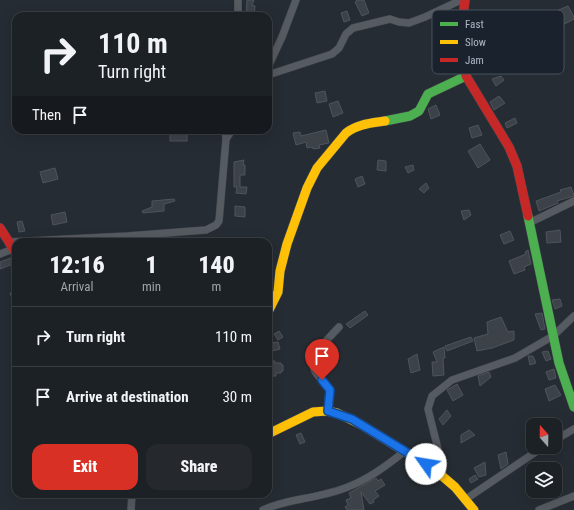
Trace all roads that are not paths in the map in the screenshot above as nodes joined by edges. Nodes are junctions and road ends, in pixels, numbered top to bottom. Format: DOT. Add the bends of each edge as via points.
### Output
graph roads {
  1 [pos="238,0"];
  2 [pos="296,0"];
  3 [pos="461,0"];
  4 [pos="465,0"];
  5 [pos="440,10"];
  6 [pos="464,10"];
  7 [pos="238,12"];
  8 [pos="432,14"];
  9 [pos="272,58"];
  10 [pos="462,74"];
  11 [pos="466,74"];
  12 [pos="272,75"];
  13 [pos="225,134"];
  14 [pos="229,134"];
  15 [pos="226,139"];
  16 [pos="574,201"];
  17 [pos="529,222"];
  18 [pos="0,228"];
  19 [pos="108,238"];
  20 [pos="12,246"];
  21 [pos="12,248"];
  22 [pos="0,254"];
  23 [pos="272,304"];
  24 [pos="574,316"];
  25 [pos="339,327"];
  26 [pos="553,336"];
  27 [pos="574,407"];
  28 [pos="328,411"];
  29 [pos="574,429"];
  30 [pos="272,432"];
  31 [pos="562,436"];
  32 [pos="405,451"];
  33 [pos="534,454"];
  34 [pos="443,476"];
  35 [pos="574,496"];
  36 [pos="132,498"];
  37 [pos="466,499"];
  38 [pos="130,510"];
  39 [pos="263,510"];
  40 [pos="474,510"];
  41 [pos="539,510"];
  1 -- 7 [label="street"];
  2 -- 9 [label="street"];
  3 -- 5 [label="street"];
  4 -- 6 [label="street"];
  8 -- 12 [label="street" via="409,23 390,18 353,28 332,54"];
  10 -- 23 [label="street" via="428,94 419,110 410,116 351,129 323,160 300,206 282,263 278,292"];
  11 -- 17 [label="street" via="517,166"];
  13 -- 15 [label="street"];
  14 -- 15 [label="street"];
  15 -- 19 [label="street" via="219,221 212,228"];
  16 -- 17 [label="street"];
  17 -- 26 [label="street"];
  18 -- 20 [label="street"];
  21 -- 22 [label="street"];
  24 -- 26 [label="street"];
  25 -- 28 [label="street" via="322,346 313,362 315,372 330,390"];
  26 -- 27 [label="street"];
  26 -- 34 [label="street" via="515,358 452,380 432,396 428,410"];
  28 -- 30 [label="street" via="313,412"];
  28 -- 32 [label="street" via="352,419"];
  29 -- 31 [label="street"];
  32 -- 34 [label="street"];
  32 -- 39 [label="street" via="362,482 326,494 283,502"];
  33 -- 37 [label="street"];
  34 -- 37 [label="street"];
  35 -- 41 [label="street"];
  36 -- 38 [label="street"];
  37 -- 40 [label="street"];
}
